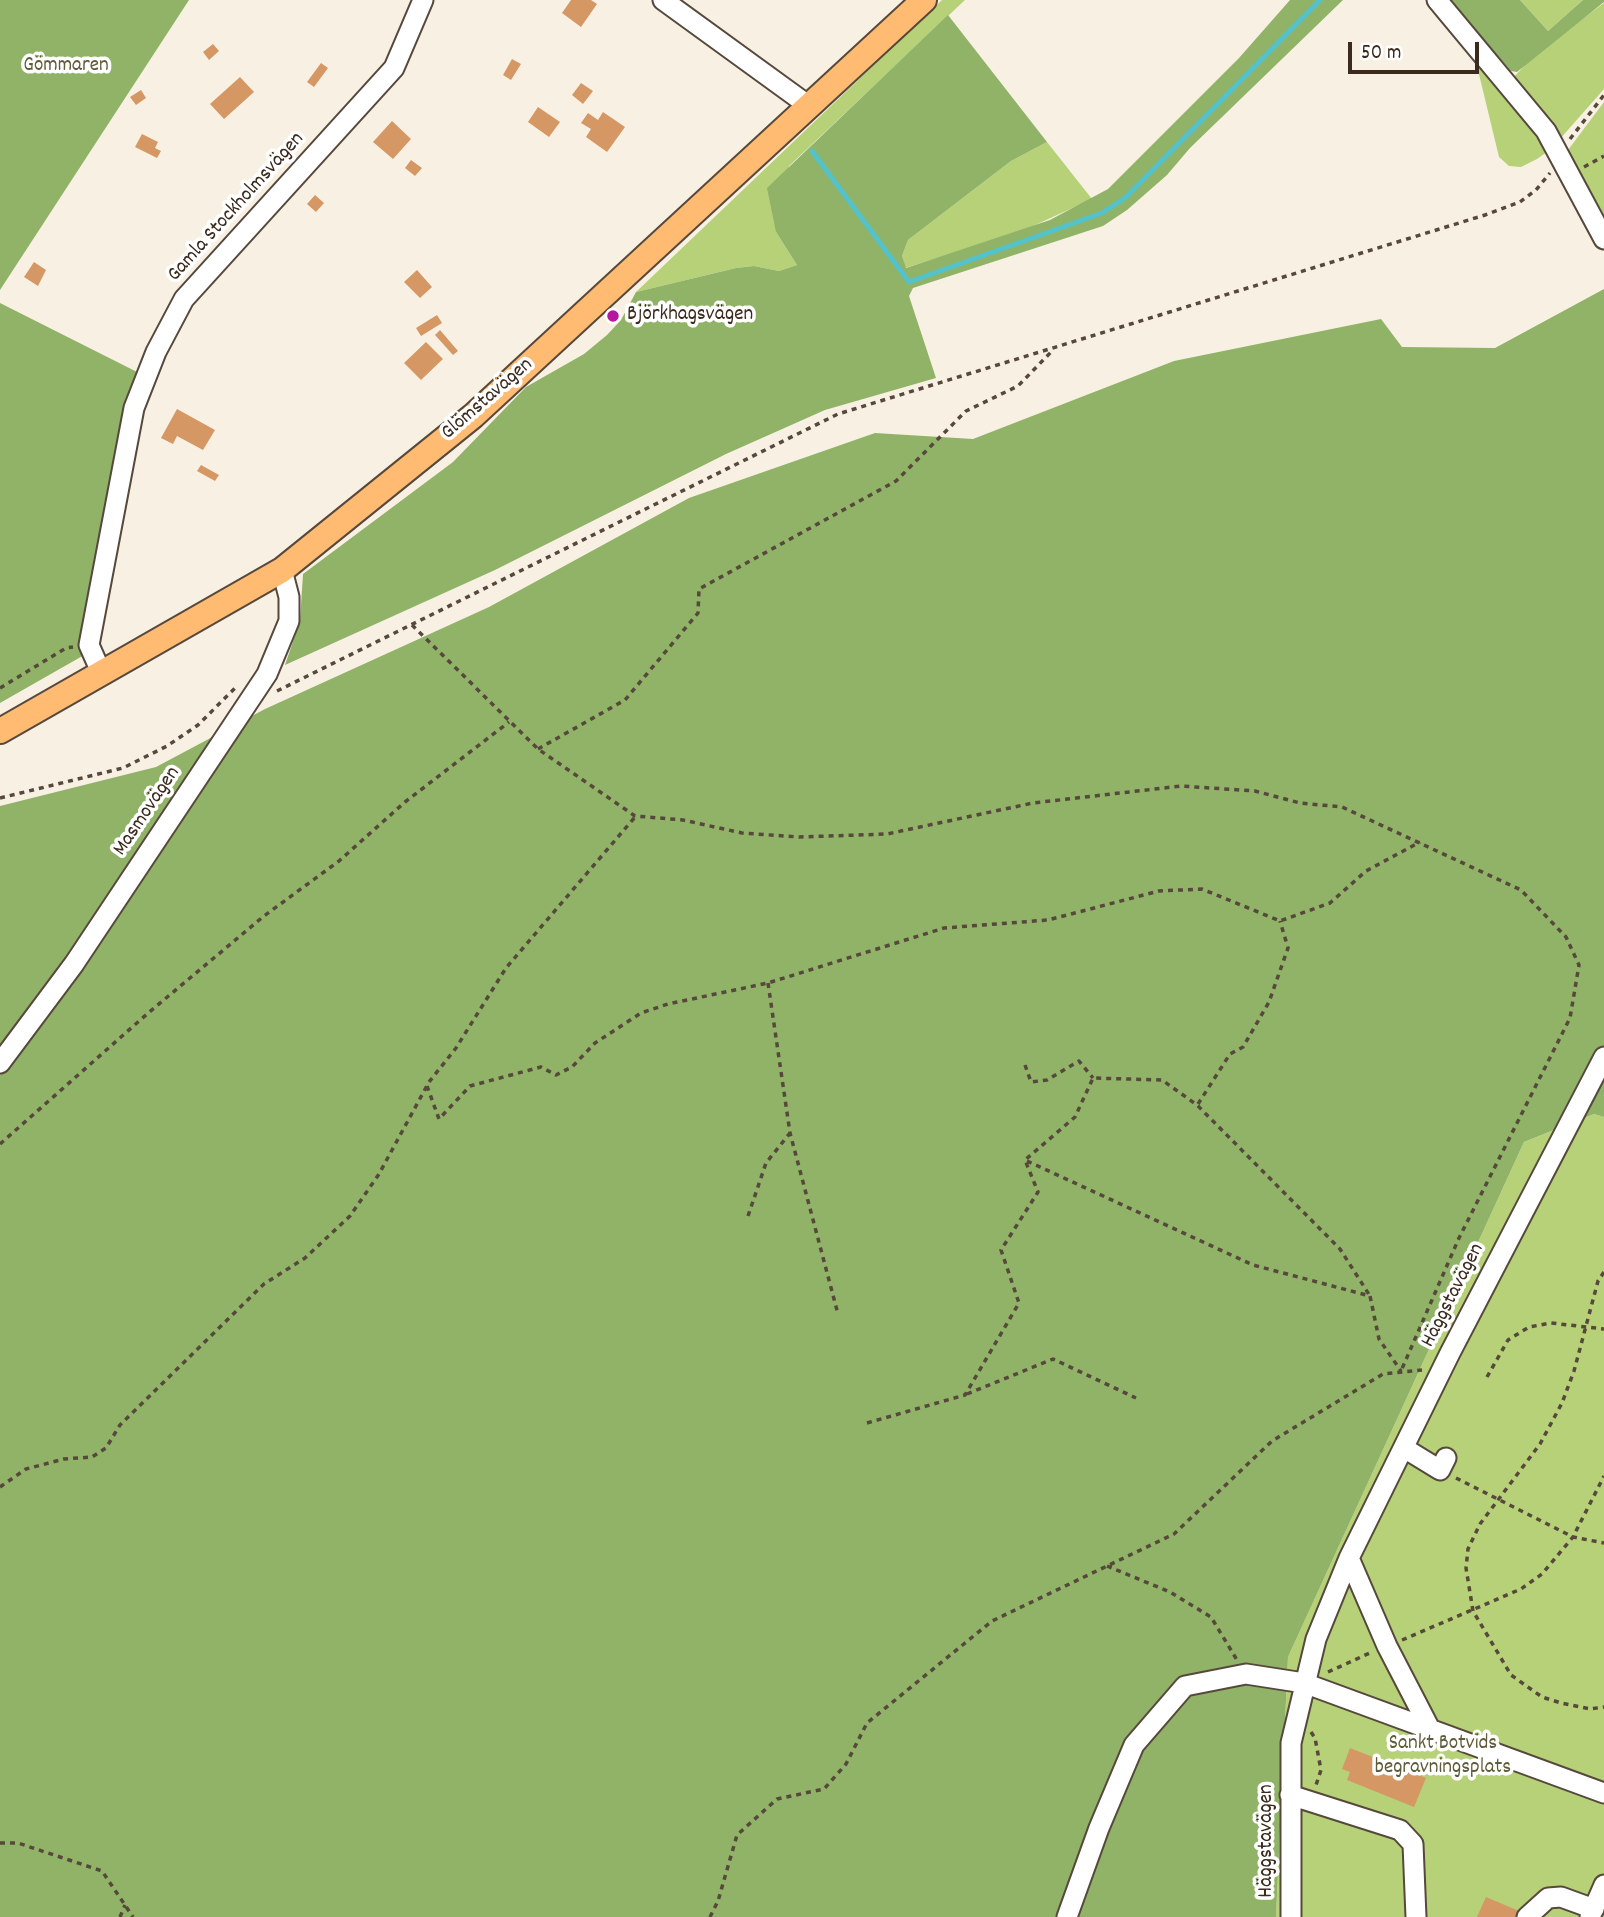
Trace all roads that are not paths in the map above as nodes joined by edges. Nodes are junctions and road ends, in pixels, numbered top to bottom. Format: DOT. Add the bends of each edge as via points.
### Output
graph roads {
  1 [pos="423,0"];
  2 [pos="663,0"];
  3 [pos="924,0"];
  4 [pos="1437,0"];
  5 [pos="809,106"];
  6 [pos="1604,239"];
  7 [pos="282,570"];
  8 [pos="101,672"];
  9 [pos="0,731"];
  10 [pos="1604,1057"];
  11 [pos="0,1063"];
  12 [pos="1404,1448"];
  13 [pos="1443,1464"];
  14 [pos="1349,1558"];
  15 [pos="1304,1683"];
  16 [pos="1429,1727"];
  17 [pos="1604,1793"];
  18 [pos="1290,1795"];
  19 [pos="1604,1885"];
  20 [pos="1592,1913"];
  21 [pos="1067,1917"];
  22 [pos="1291,1917"];
  23 [pos="1416,1917"];
  24 [pos="1527,1917"];
  1 -- 8 [label="street, Gamla Stockholmsvägen" via="394,68 222,255 172,319 134,408 89,645"];
  2 -- 5 [label="street"];
  3 -- 5 [label="main road, Glömstavägen"];
  4 -- 6 [label="street" via="1531,110 1560,154"];
  5 -- 7 [label="main road, Glömstavägen" via="473,416"];
  7 -- 8 [label="main road, Glömstavägen"];
  7 -- 11 [label="street, Masmovägen" via="289,597 287,629 261,683 74,964"];
  8 -- 9 [label="main road, Glömstavägen"];
  10 -- 12 [label="street, Häggstavägen"];
  12 -- 13 [label="street"];
  12 -- 14 [label="street, Häggstavägen"];
  14 -- 15 [label="street, Häggstavägen" via="1316,1639"];
  14 -- 16 [label="street"];
  15 -- 16 [label="street"];
  15 -- 18 [label="street, Häggstavägen" via="1291,1743"];
  15 -- 21 [label="street" via="1246,1674 1185,1686 1134,1745"];
  16 -- 17 [label="street"];
  18 -- 22 [label="street, Häggstavägen"];
  18 -- 23 [label="street" via="1400,1830 1413,1844"];
  19 -- 20 [label="street"];
  20 -- 24 [label="street" via="1561,1897 1548,1898"];
}
